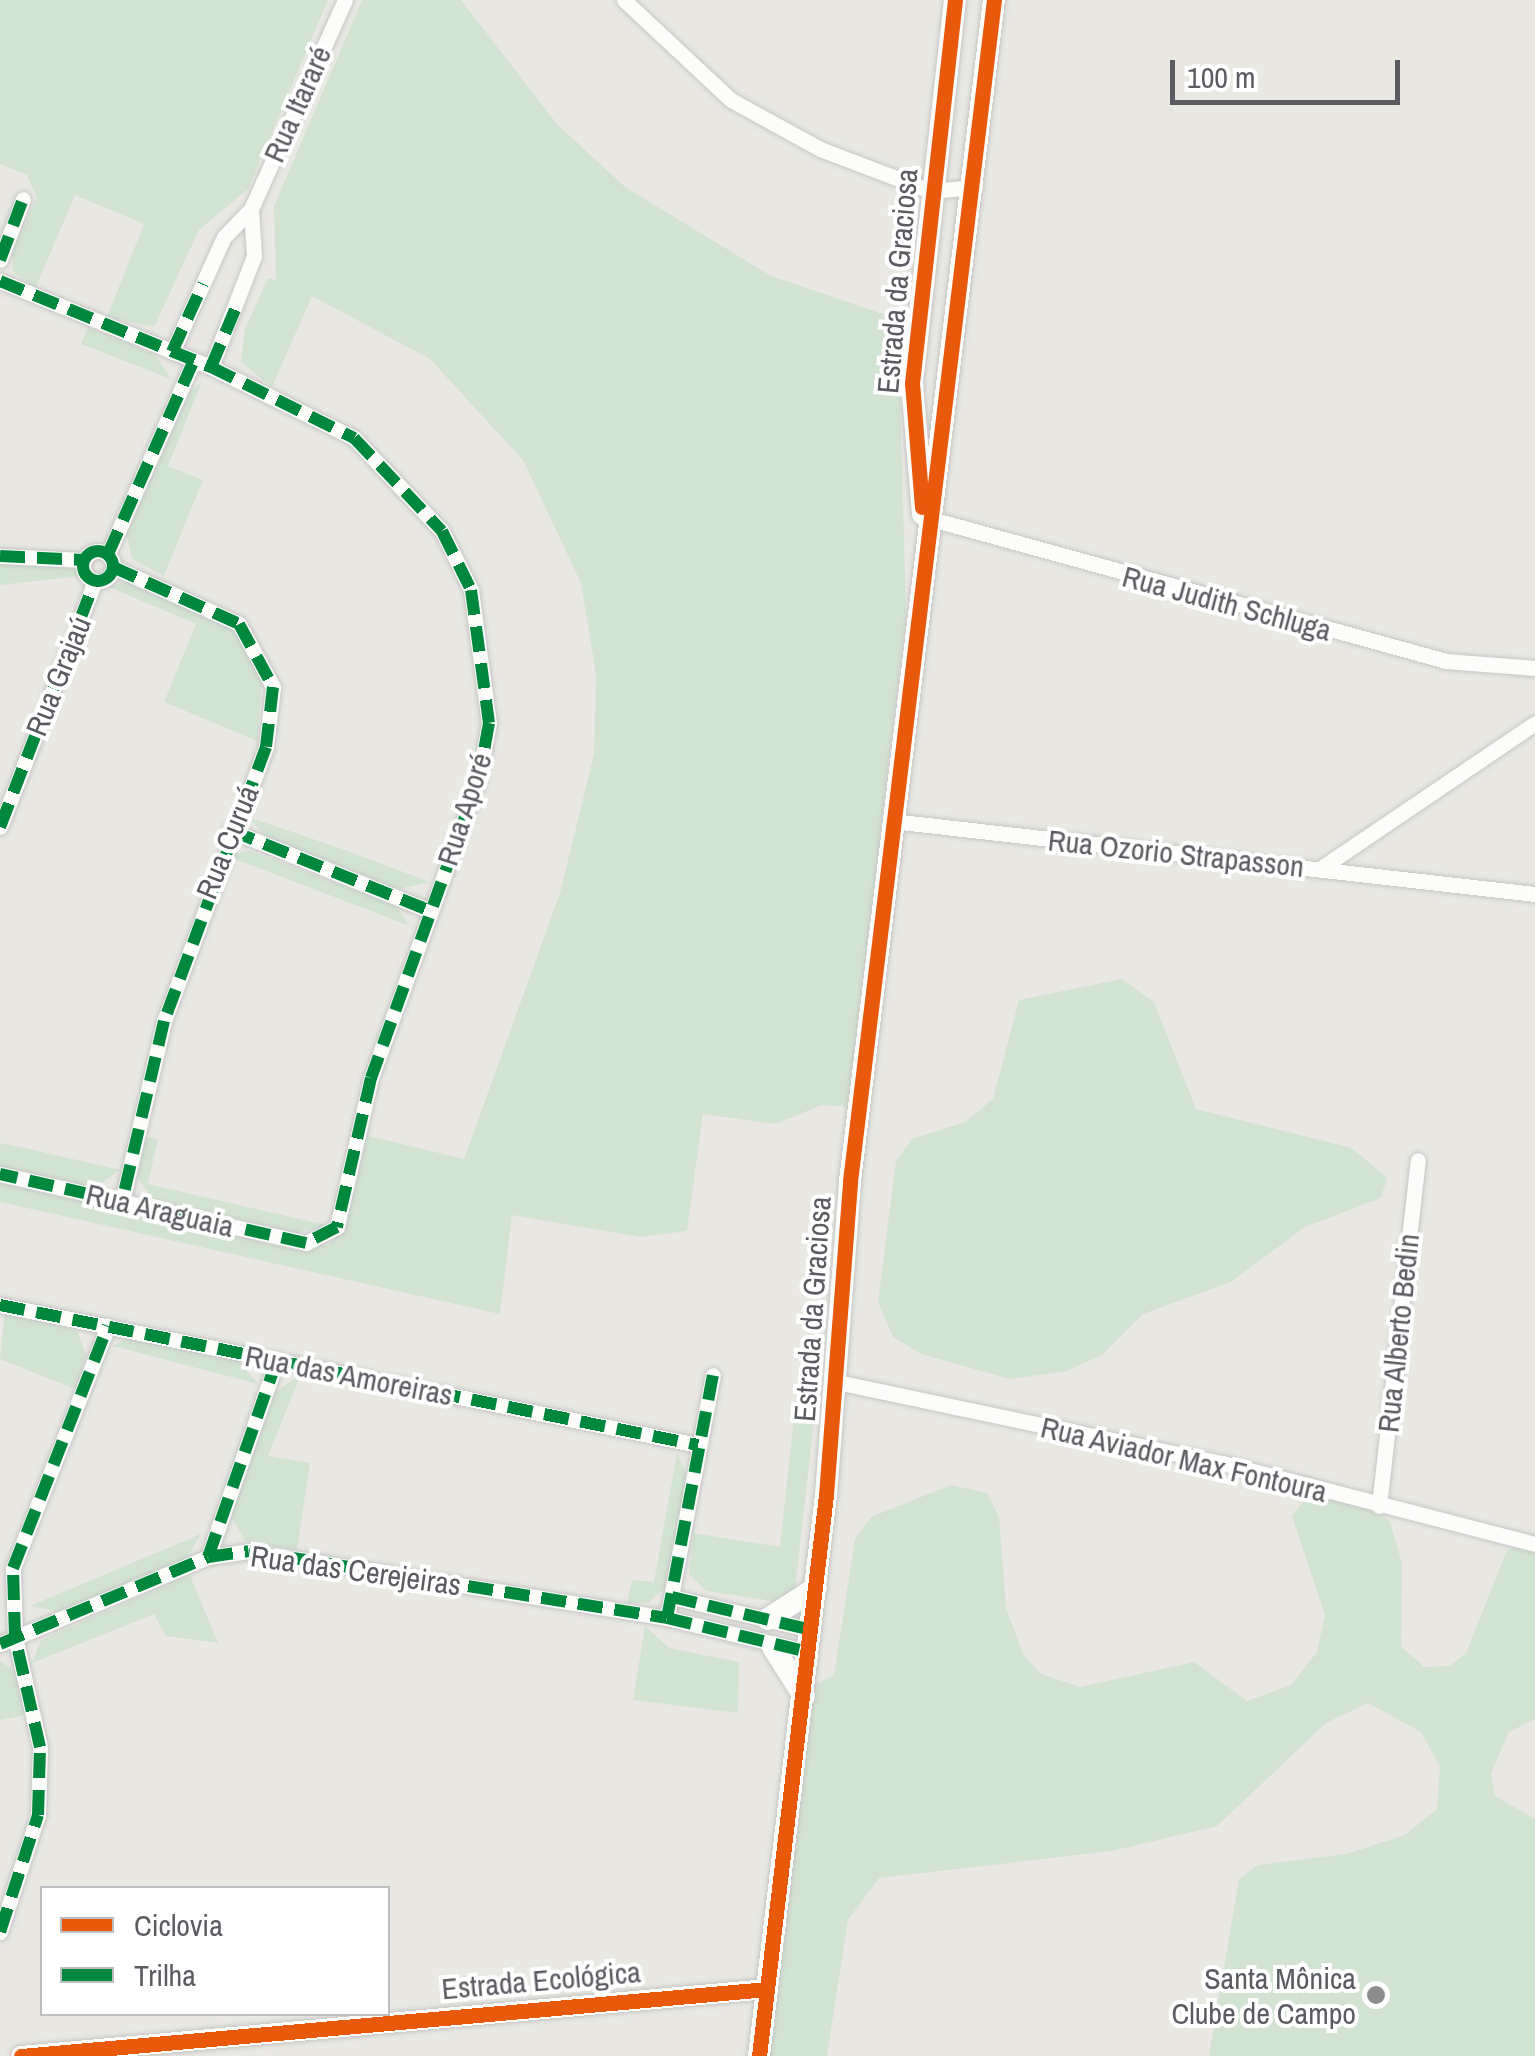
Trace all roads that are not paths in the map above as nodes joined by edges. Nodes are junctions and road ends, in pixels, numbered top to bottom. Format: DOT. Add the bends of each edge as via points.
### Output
graph roads {
  1 [pos="345,0"];
  2 [pos="624,0"];
  3 [pos="955,0"];
  4 [pos="994,0"];
  5 [pos="975,187"];
  6 [pos="930,191"];
  7 [pos="24,199"];
  8 [pos="251,209"];
  9 [pos="0,260"];
  10 [pos="0,281"];
  11 [pos="172,352"];
  12 [pos="192,364"];
  13 [pos="212,367"];
  14 [pos="927,518"];
  15 [pos="0,556"];
  16 [pos="84,560"];
  17 [pos="110,561"];
  18 [pos="95,581"];
  19 [pos="1535,668"];
  20 [pos="1535,724"];
  21 [pos="892,822"];
  22 [pos="0,827"];
  23 [pos="230,830"];
  24 [pos="1321,868"];
  25 [pos="1535,894"];
  26 [pos="428,910"];
  27 [pos="1418,1160"];
  28 [pos="0,1174"];
  29 [pos="122,1202"];
  30 [pos="320,1240"];
  31 [pos="0,1304"];
  32 [pos="108,1326"];
  33 [pos="277,1360"];
  34 [pos="713,1375"];
  35 [pos="832,1382"];
  36 [pos="698,1445"];
  37 [pos="1379,1506"];
  38 [pos="1535,1544"];
  39 [pos="208,1557"];
  40 [pos="816,1588"];
  41 [pos="672,1597"];
  42 [pos="667,1618"];
  43 [pos="768,1619"];
  44 [pos="8,1640"];
  45 [pos="811,1641"];
  46 [pos="773,1647"];
  47 [pos="804,1696"];
  48 [pos="0,1932"];
  49 [pos="768,1989"];
  50 [pos="21,2056"];
  51 [pos="759,2056"];
  1 -- 8 [label="street, Rua Itararé"];
  2 -- 6 [label="street" via="731,100 820,149"];
  3 -- 6 [label="main road, Estrada da Graciosa"];
  4 -- 5 [label="main road, Estrada da Graciosa"];
  5 -- 6 [label="street"];
  5 -- 14 [label="main road, Estrada da Graciosa"];
  6 -- 14 [label="main road, Estrada da Graciosa" via="912,383"];
  7 -- 9 [label="street"];
  8 -- 11 [label="street" via="224,237"];
  8 -- 13 [label="street" via="254,256"];
  10 -- 11 [label="street"];
  11 -- 12 [label="street"];
  12 -- 13 [label="street, Rua Aporé"];
  12 -- 17 [label="street"];
  13 -- 26 [label="street, Rua Aporé" via="354,438 442,531 471,590 489,723 480,778"];
  14 -- 19 [label="street, Rua Judith Schluga" via="1446,661"];
  14 -- 21 [label="main road, Estrada da Graciosa"];
  15 -- 16 [label="street"];
  16 -- 17 [label="street"];
  16 -- 18 [label="street"];
  17 -- 18 [label="street"];
  17 -- 23 [label="street, Rua Curuá" via="210,605 262,652 273,718"];
  18 -- 22 [label="street, Rua Grajaú"];
  20 -- 24 [label="street, Rua Ozorio Strapasson" via="1349,858"];
  21 -- 24 [label="street, Rua Ozorio Strapasson"];
  21 -- 35 [label="main road, Estrada da Graciosa"];
  23 -- 26 [label="street"];
  23 -- 29 [label="street, Rua Curuá" via="164,1021"];
  24 -- 25 [label="street"];
  26 -- 30 [label="street, Rua Aporé" via="372,1078 336,1227"];
  27 -- 37 [label="street, Rua Alberto Bedin"];
  28 -- 29 [label="street, Rua Araguaia"];
  29 -- 30 [label="street, Rua Araguaia"];
  31 -- 32 [label="street, Rua das Amoreiras"];
  32 -- 33 [label="street, Rua das Amoreiras"];
  32 -- 44 [label="street" via="13,1568"];
  33 -- 36 [label="street, Rua das Amoreiras"];
  33 -- 39 [label="street"];
  34 -- 36 [label="street"];
  35 -- 37 [label="street, Rua Aviador Max Fontoura"];
  35 -- 40 [label="main road, Estrada da Graciosa"];
  36 -- 41 [label="street"];
  37 -- 38 [label="street, Rua Aviador Max Fontoura"];
  39 -- 42 [label="street, Rua das Cerejeiras" via="249,1551"];
  39 -- 44 [label="street, Rua das Cerejeiras"];
  40 -- 43 [label="main road"];
  40 -- 45 [label="main road, Estrada da Graciosa"];
  41 -- 42 [label="street"];
  41 -- 43 [label="street"];
  42 -- 46 [label="street, Rua das Cerejeiras"];
  43 -- 45 [label="street"];
  44 -- 48 [label="street" via="40,1746 38,1815"];
  45 -- 46 [label="street, Rua das Cerejeiras"];
  45 -- 47 [label="main road, Estrada da Graciosa"];
  46 -- 47 [label="main road"];
  47 -- 49 [label="main road, Estrada da Graciosa"];
  49 -- 50 [label="street, Estrada Ecológica"];
  49 -- 51 [label="main road, Estrada da Graciosa"];
}
